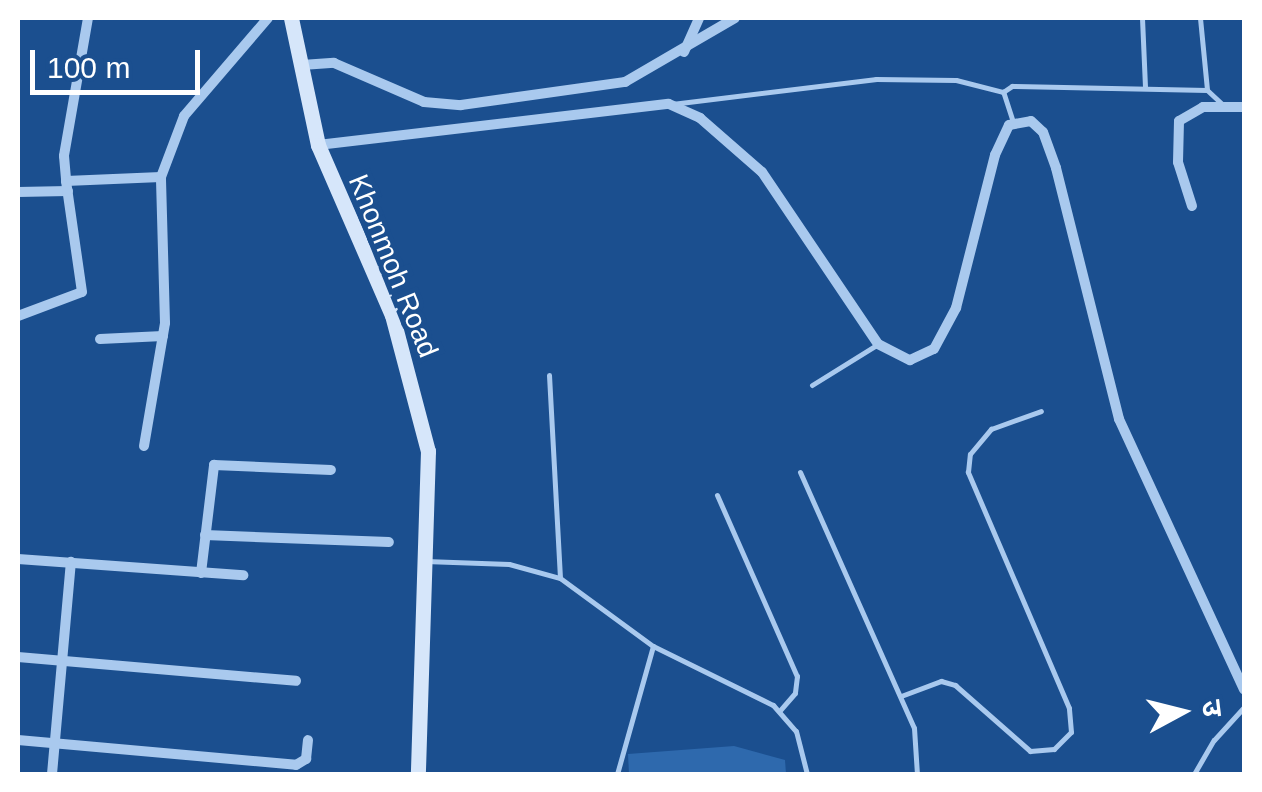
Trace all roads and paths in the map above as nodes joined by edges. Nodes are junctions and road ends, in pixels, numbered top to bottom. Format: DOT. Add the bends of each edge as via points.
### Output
graph roads {
  1 [pos="88,18"];
  2 [pos="268,18"];
  3 [pos="291,18"];
  4 [pos="699,18"];
  5 [pos="735,18"];
  6 [pos="1142,18"];
  7 [pos="1200,18"];
  8 [pos="683,52"];
  9 [pos="302,64"];
  10 [pos="1146,87"];
  11 [pos="1207,90"];
  12 [pos="1003,92"];
  13 [pos="669,104"];
  14 [pos="1223,105"];
  15 [pos="1244,107"];
  16 [pos="1013,122"];
  17 [pos="318,145"];
  18 [pos="161,177"];
  19 [pos="67,186"];
  20 [pos="18,192"];
  21 [pos="1192,206"];
  22 [pos="18,316"];
  23 [pos="163,336"];
  24 [pos="100,339"];
  25 [pos="878,344"];
  26 [pos="549,375"];
  27 [pos="812,385"];
  28 [pos="1041,411"];
  29 [pos="144,446"];
  30 [pos="331,470"];
  31 [pos="800,472"];
  32 [pos="716,495"];
  33 [pos="205,536"];
  34 [pos="389,542"];
  35 [pos="18,559"];
  36 [pos="422,561"];
  37 [pos="70,562"];
  38 [pos="201,573"];
  39 [pos="244,575"];
  40 [pos="560,578"];
  41 [pos="653,646"];
  42 [pos="18,657"];
  43 [pos="63,660"];
  44 [pos="296,681"];
  45 [pos="1244,689"];
  46 [pos="902,696"];
  47 [pos="1244,708"];
  48 [pos="780,710"];
  49 [pos="18,740"];
  50 [pos="308,740"];
  51 [pos="56,743"];
  52 [pos="52,774"];
  53 [pos="418,774"];
  54 [pos="617,774"];
  55 [pos="807,774"];
  56 [pos="917,774"];
  57 [pos="1194,774"];
  1 -- 19 [label="street" via="64,156"];
  2 -- 18 [label="street" via="184,116"];
  3 -- 9 [label="main road, Khonmoh Road"];
  4 -- 8 [label="street"];
  5 -- 8 [label="street"];
  6 -- 10 [label="lane"];
  7 -- 11 [label="lane"];
  8 -- 9 [label="street" via="598,89 439,106 348,66"];
  9 -- 17 [label="main road, Khonmoh Road"];
  10 -- 11 [label="lane"];
  10 -- 12 [label="lane" via="1012,86"];
  11 -- 14 [label="lane"];
  12 -- 13 [label="lane" via="956,80 876,78"];
  12 -- 16 [label="lane"];
  13 -- 17 [label="street"];
  13 -- 25 [label="street" via="700,118 762,172"];
  14 -- 15 [label="street"];
  14 -- 21 [label="street" via="1178,121 1178,162"];
  16 -- 25 [label="street" via="995,154 956,308 934,349 910,360"];
  16 -- 45 [label="street" via="1031,121 1042,132 1120,420 1188,560 1225,660"];
  17 -- 36 [label="main road, Khonmoh Road" via="406,356 428,452"];
  18 -- 19 [label="street"];
  18 -- 23 [label="street"];
  19 -- 20 [label="street"];
  19 -- 22 [label="street" via="82,292"];
  23 -- 24 [label="street"];
  23 -- 29 [label="street"];
  25 -- 27 [label="lane"];
  26 -- 40 [label="lane"];
  28 -- 46 [label="lane" via="991,429 970,454 968,472 1069,708 1071,732 1054,749 1030,751 955,685 926,684"];
  30 -- 33 [label="street" via="214,465"];
  31 -- 46 [label="lane"];
  32 -- 48 [label="lane" via="797,676 795,693"];
  33 -- 34 [label="street"];
  33 -- 38 [label="street"];
  35 -- 37 [label="street"];
  36 -- 40 [label="lane" via="509,564"];
  36 -- 53 [label="main road, Khonmoh Road"];
  37 -- 38 [label="street"];
  37 -- 43 [label="street"];
  38 -- 39 [label="street"];
  40 -- 41 [label="lane"];
  41 -- 48 [label="lane" via="741,684"];
  41 -- 54 [label="lane"];
  42 -- 43 [label="street"];
  43 -- 44 [label="street"];
  43 -- 51 [label="street"];
  46 -- 56 [label="lane" via="914,728"];
  47 -- 57 [label="lane"];
  48 -- 55 [label="lane" via="796,731"];
  49 -- 51 [label="street"];
  50 -- 51 [label="street" via="306,759 296,765"];
  51 -- 52 [label="street"];
}
